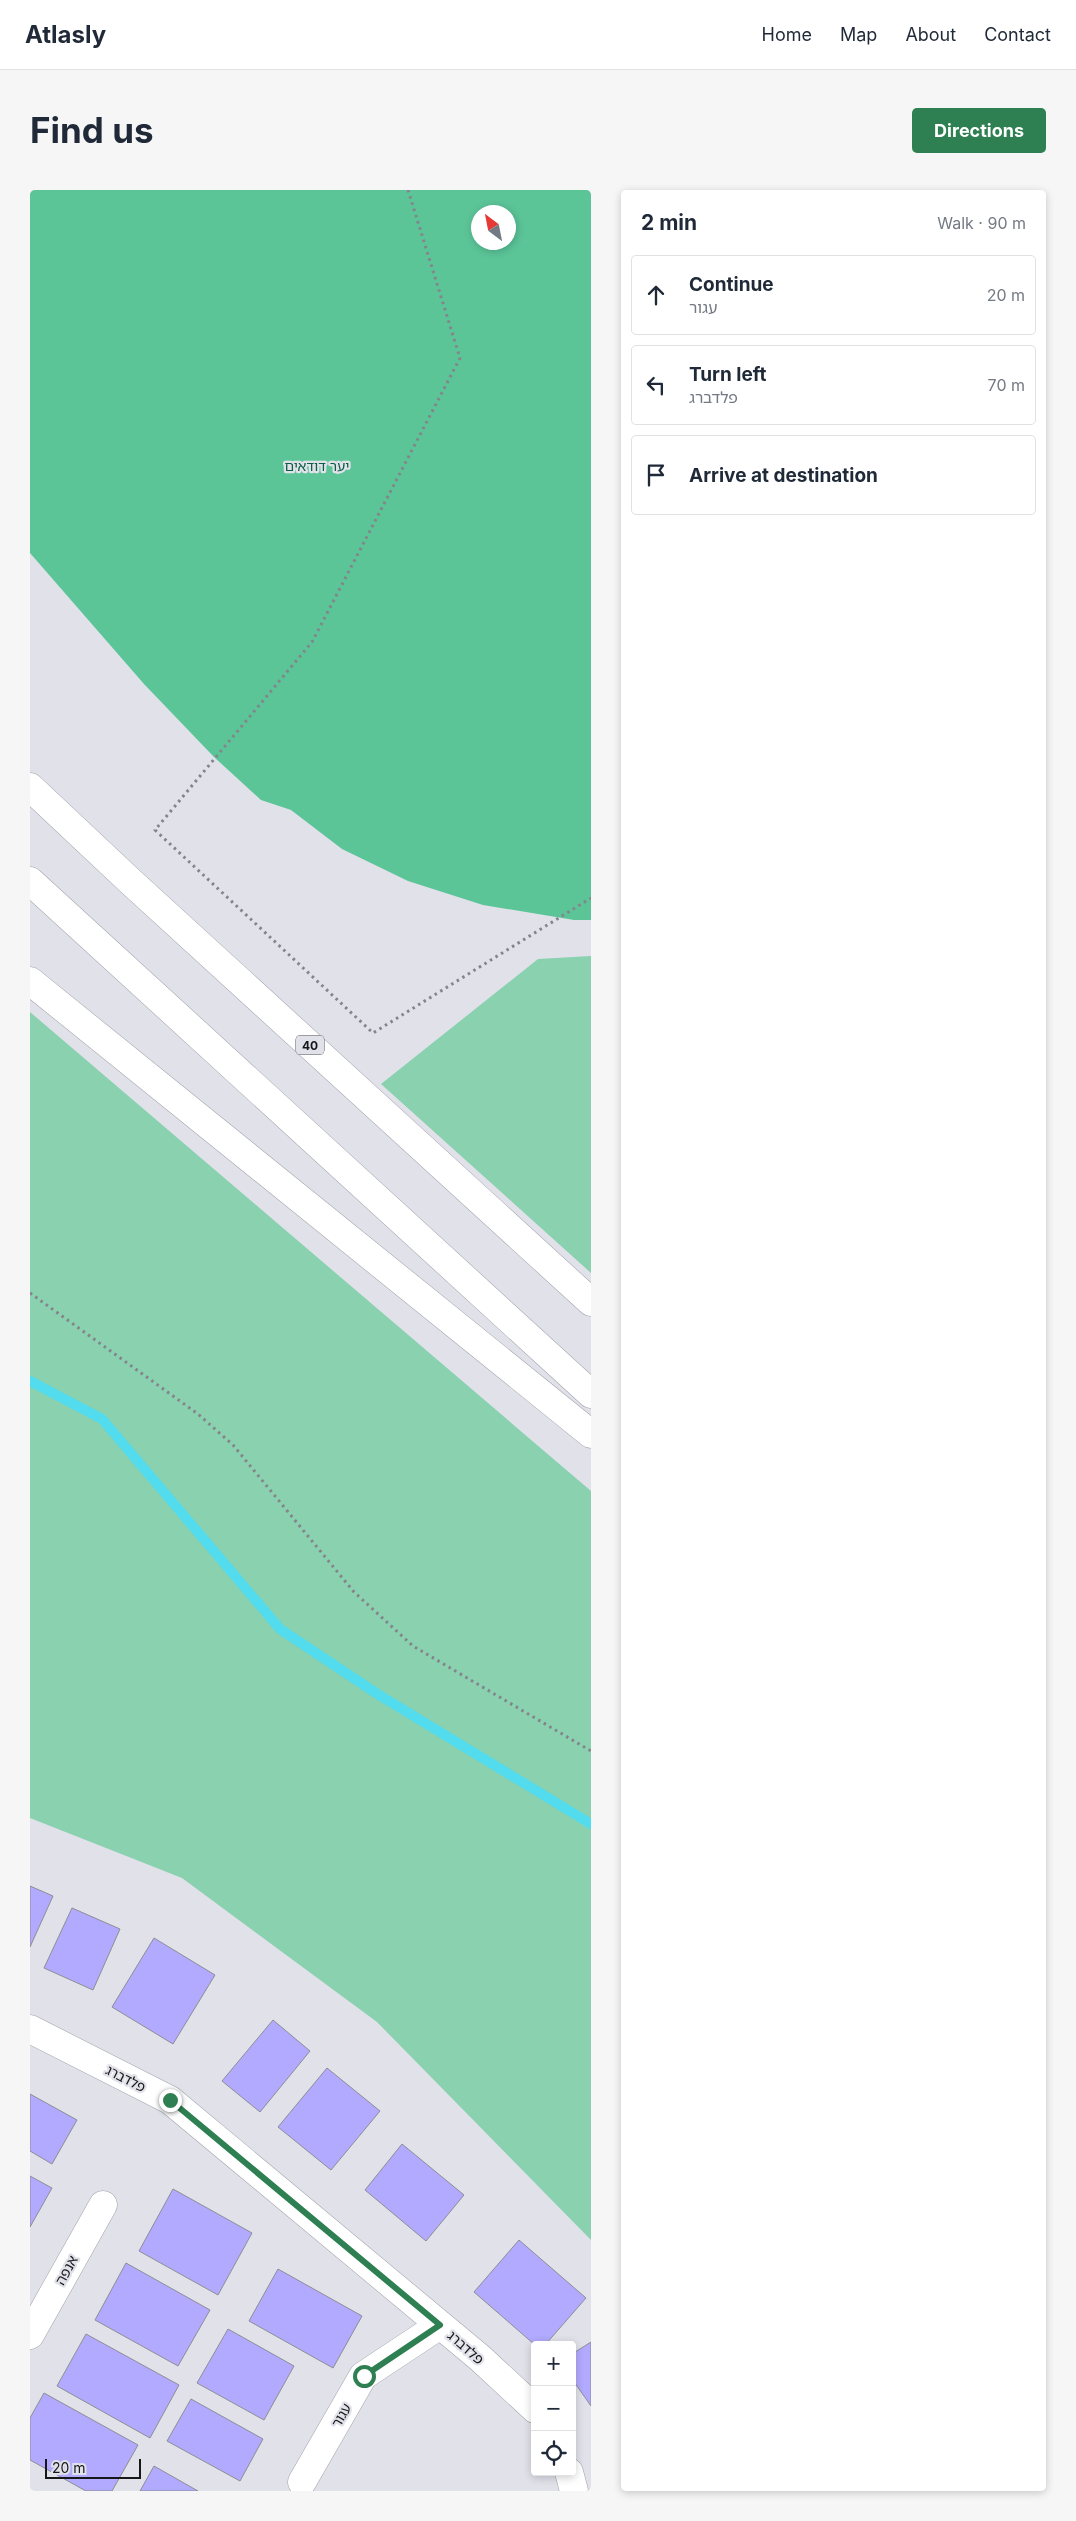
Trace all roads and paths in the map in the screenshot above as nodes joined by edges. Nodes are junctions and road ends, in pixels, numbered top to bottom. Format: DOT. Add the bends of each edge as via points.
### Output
graph roads {
  1 [pos="408,190"];
  2 [pos="30,787"];
  3 [pos="30,881"];
  4 [pos="591,898"];
  5 [pos="30,981"];
  6 [pos="30,1293"];
  7 [pos="591,1302"];
  8 [pos="591,1394"];
  9 [pos="591,1434"];
  10 [pos="591,1750"];
  11 [pos="30,2029"];
  12 [pos="103,2205"];
  13 [pos="440,2325"];
  14 [pos="30,2335"];
  15 [pos="531,2405"];
  16 [pos="570,2476"];
  17 [pos="302,2482"];
  18 [pos="574,2491"];
  1 -- 4 [label="path" via="460,358 312,642 155,830 373,1033"];
  2 -- 7 [label="main road, 40"];
  3 -- 8 [label="main road"];
  5 -- 9 [label="main road"];
  6 -- 10 [label="path" via="198,1414 233,1445 354,1592 413,1646"];
  11 -- 13 [label="main road, פלדברג" via="170,2100"];
  12 -- 14 [label="main road, אנפה"];
  13 -- 15 [label="main road, פלדברג"];
  13 -- 17 [label="main road, עגור" via="364,2376"];
  16 -- 18 [label="main road"];
}
